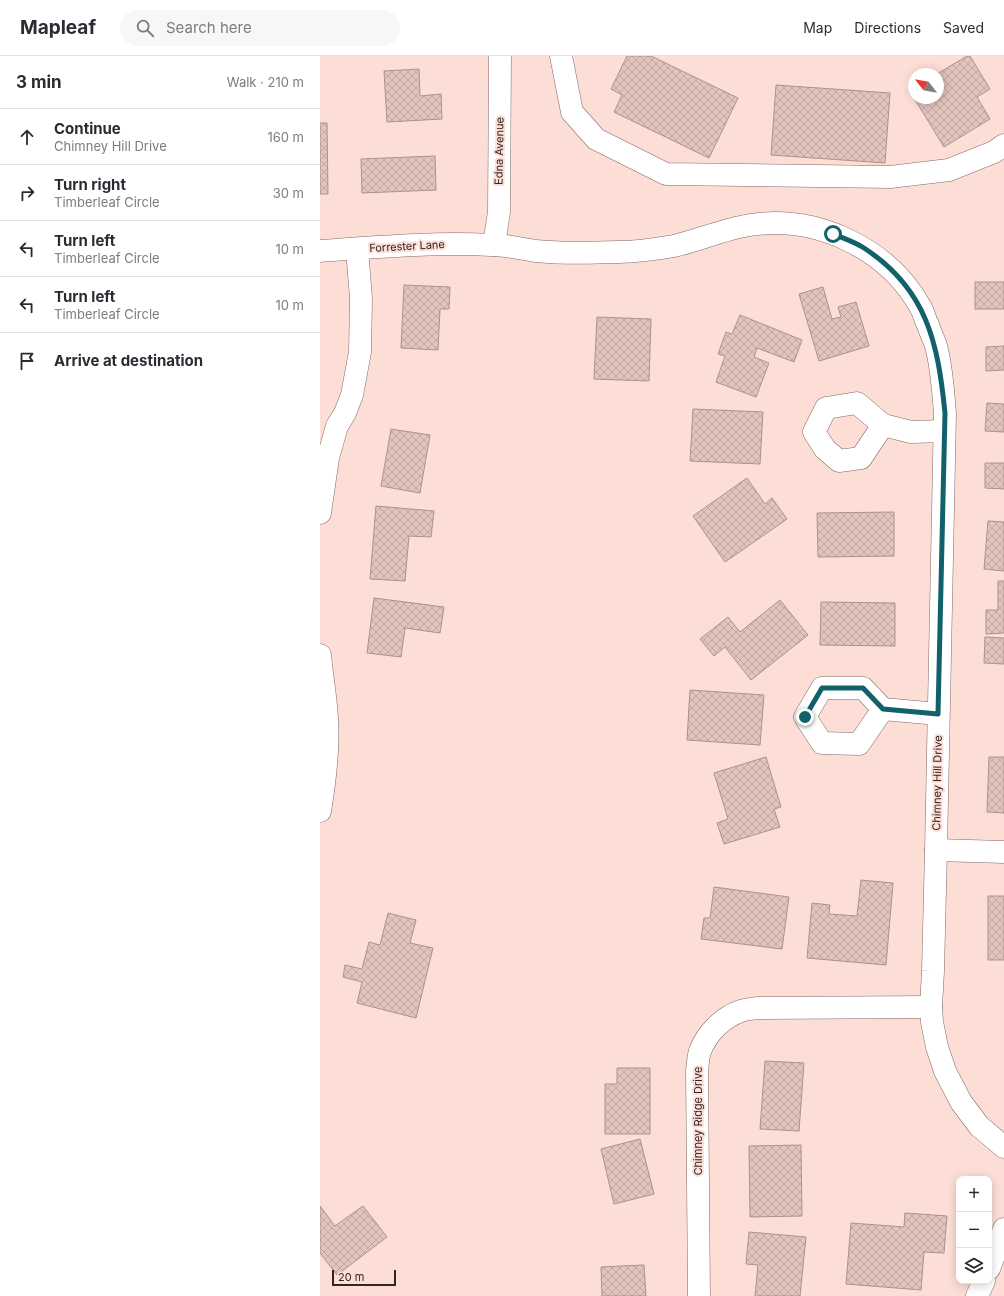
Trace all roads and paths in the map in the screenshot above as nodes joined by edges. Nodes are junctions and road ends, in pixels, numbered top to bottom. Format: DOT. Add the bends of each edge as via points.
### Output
graph roads {
  1 [pos="500,56"];
  2 [pos="561,56"];
  3 [pos="1004,145"];
  4 [pos="494,245"];
  5 [pos="357,249"];
  6 [pos="320,251"];
  7 [pos="883,425"];
  8 [pos="944,431"];
  9 [pos="320,513"];
  10 [pos="320,655"];
  11 [pos="883,709"];
  12 [pos="938,714"];
  13 [pos="320,811"];
  14 [pos="936,850"];
  15 [pos="1004,852"];
  16 [pos="931,1007"];
  17 [pos="1004,1148"];
  18 [pos="1004,1228"];
  19 [pos="992,1260"];
  20 [pos="983,1284"];
  21 [pos="699,1296"];
  22 [pos="977,1296"];
  1 -- 4 [label="street, Edna Avenue" via="499,212"];
  2 -- 3 [label="street" via="572,112 596,139 666,174 890,177 949,170 994,152"];
  4 -- 5 [label="street, Forrester Lane" via="439,243"];
  4 -- 8 [label="street, Chimney Hill Drive" via="578,254 626,252 675,246 724,230 771,223 798,225 833,234 862,247 886,264 904,283 921,309 936,347 942,377"];
  5 -- 6 [label="street, Forrester Lane"];
  5 -- 9 [label="street" via="361,298 360,352 352,395 337,426 328,458"];
  7 -- 8 [label="street" via="911,432"];
  8 -- 12 [label="street, Chimney Hill Drive"];
  10 -- 13 [label="street" via="328,739"];
  11 -- 12 [label="street"];
  12 -- 14 [label="street, Chimney Hill Drive"];
  14 -- 15 [label="street"];
  14 -- 16 [label="street, Chimney Hill Drive"];
  16 -- 17 [label="street, Chimney Hill Drive" via="937,1047 944,1071 961,1102 979,1126"];
  16 -- 21 [label="street, Chimney Ridge Drive" via="757,1008 742,1011 728,1018 708,1036 700,1052 697,1070"];
  18 -- 19 [label="street"];
  20 -- 22 [label="street"];
}
